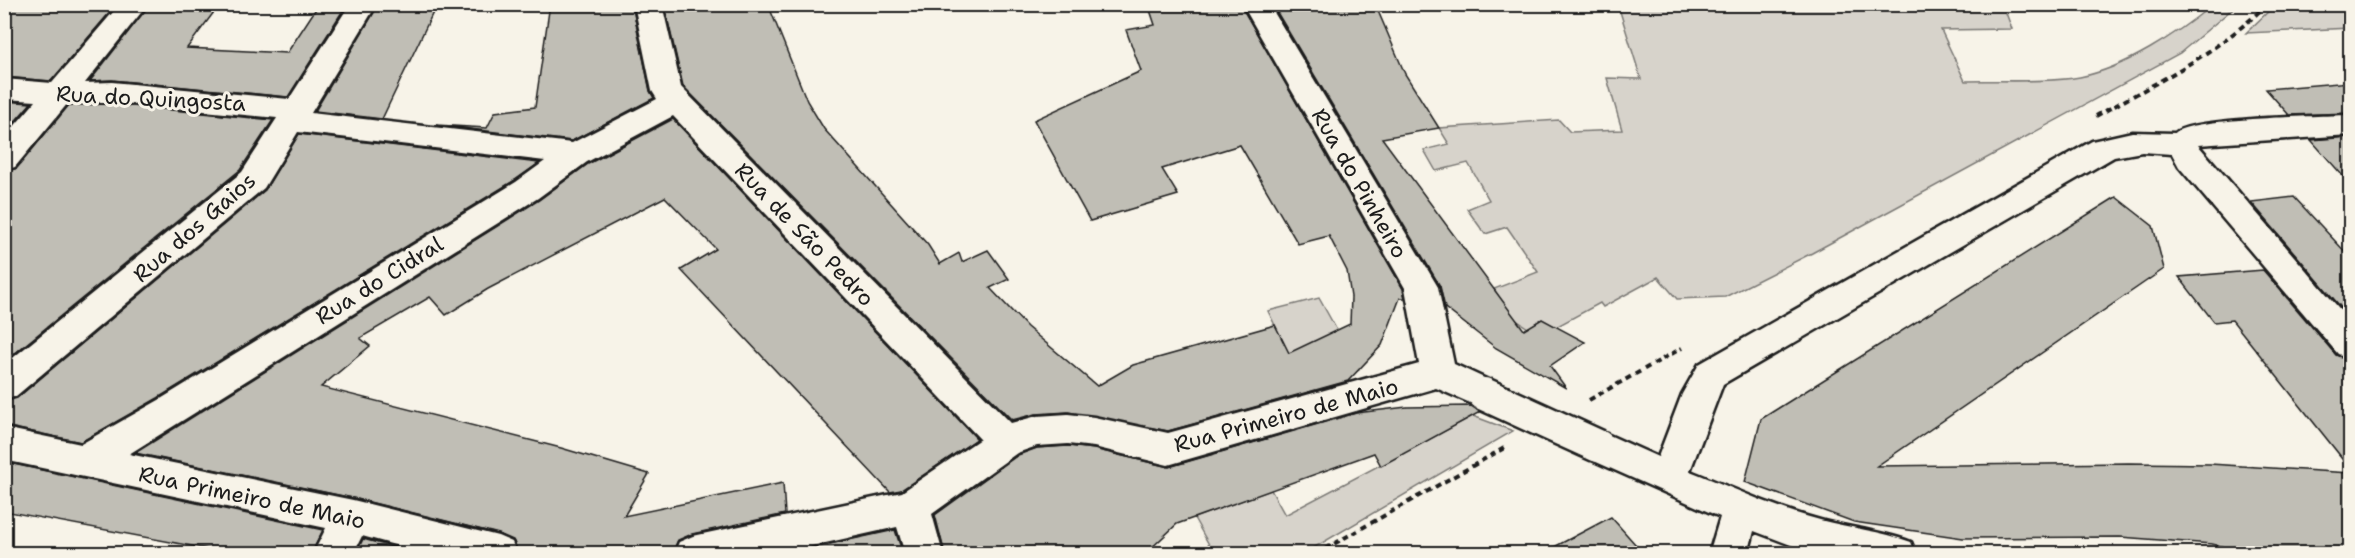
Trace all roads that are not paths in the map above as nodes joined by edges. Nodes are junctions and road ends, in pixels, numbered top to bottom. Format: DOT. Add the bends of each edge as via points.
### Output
graph roads {
  1 [pos="135,4"];
  2 [pos="364,4"];
  3 [pos="648,4"];
  4 [pos="1255,4"];
  5 [pos="4,89"];
  6 [pos="58,93"];
  7 [pos="677,101"];
  8 [pos="294,116"];
  9 [pos="2350,125"];
  10 [pos="2181,144"];
  11 [pos="576,154"];
  12 [pos="4,159"];
  13 [pos="2350,344"];
  14 [pos="1438,373"];
  15 [pos="4,386"];
  16 [pos="1005,441"];
  17 [pos="4,444"];
  18 [pos="83,462"];
  19 [pos="1668,479"];
  20 [pos="911,507"];
  21 [pos="1742,508"];
  22 [pos="353,517"];
  23 [pos="332,554"];
  24 [pos="498,554"];
  25 [pos="693,554"];
  26 [pos="924,554"];
  27 [pos="1728,554"];
  28 [pos="1897,554"];
  1 -- 6 [label="street"];
  2 -- 8 [label="street, Rua dos Gaios"];
  3 -- 7 [label="street, Rua de São Pedro" via="667,91"];
  4 -- 14 [label="street, Rua do Pinheiro" via="1421,287"];
  5 -- 6 [label="street, Rua do Quingosta"];
  6 -- 8 [label="street, Rua do Quingosta" via="112,92"];
  6 -- 12 [label="street"];
  7 -- 11 [label="street, Rua do Cidral"];
  7 -- 16 [label="street, Rua de São Pedro"];
  8 -- 11 [label="street, Rua do Quingosta"];
  8 -- 15 [label="street, Rua dos Gaios" via="253,180"];
  9 -- 10 [label="street" via="2204,134 2189,136"];
  10 -- 13 [label="street"];
  10 -- 19 [label="street" via="2124,141 2103,149 1711,374"];
  11 -- 18 [label="street, Rua do Cidral" via="527,190 172,411"];
  14 -- 16 [label="street, Rua Primeiro de Maio" via="1168,449 1068,429 1038,431"];
  14 -- 19 [label="street, bridge"];
  16 -- 20 [label="street, Rua Primeiro de Maio"];
  17 -- 18 [label="street, Rua Primeiro de Maio"];
  18 -- 22 [label="street, Rua Primeiro de Maio"];
  19 -- 21 [label="street"];
  20 -- 25 [label="street, Rua Primeiro de Maio"];
  20 -- 26 [label="street"];
  21 -- 27 [label="street"];
  21 -- 28 [label="street" via="1821,538"];
  22 -- 23 [label="street"];
  22 -- 24 [label="street, Rua Primeiro de Maio"];
}
